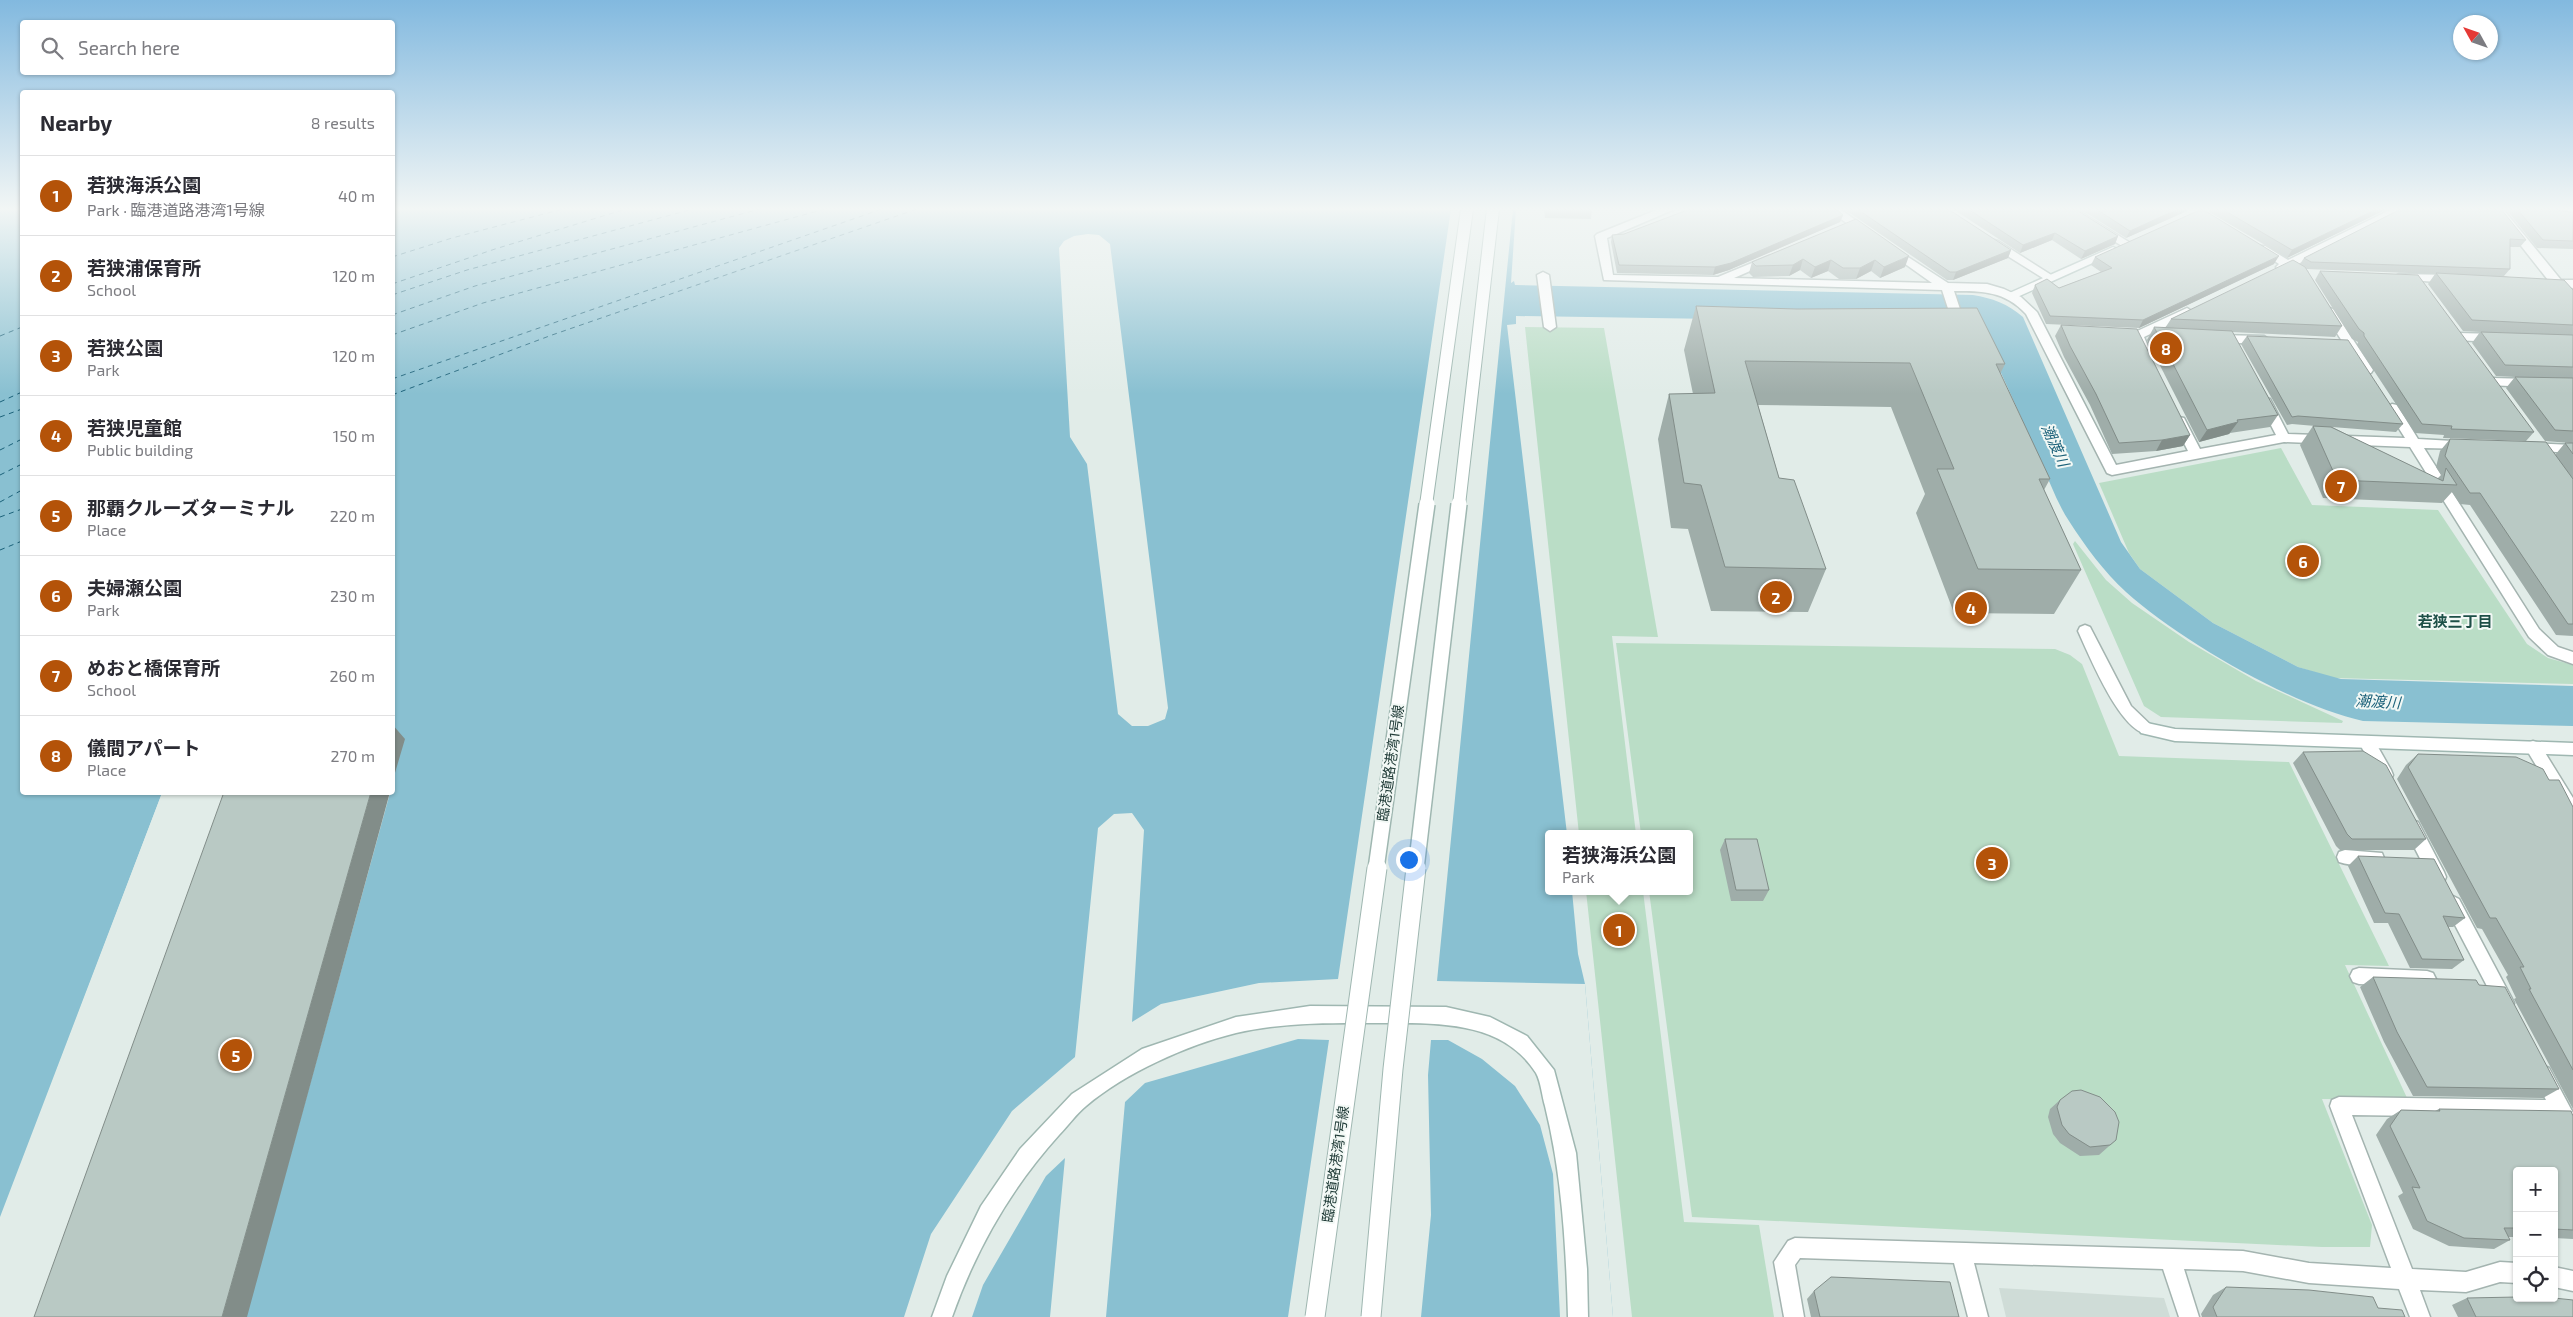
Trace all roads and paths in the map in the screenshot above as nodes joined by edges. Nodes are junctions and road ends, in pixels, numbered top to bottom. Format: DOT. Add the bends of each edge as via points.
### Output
graph roads {
  1 [pos="1459,270"];
  2 [pos="1486,270"];
  3 [pos="1607,270"];
  4 [pos="1740,270"];
  5 [pos="1919,270"];
  6 [pos="2038,270"];
  7 [pos="2067,270"];
  8 [pos="2274,270"];
  9 [pos="2301,270"];
  10 [pos="2548,270"];
  11 [pos="2271,272"];
  12 [pos="1542,275"];
  13 [pos="2387,277"];
  14 [pos="2050,278"];
  15 [pos="2415,278"];
  16 [pos="1717,280"];
  17 [pos="2462,280"];
  18 [pos="2539,282"];
  19 [pos="2558,283"];
  20 [pos="2573,284"];
  21 [pos="2313,289"];
  22 [pos="1948,292"];
  23 [pos="2426,293"];
  24 [pos="2011,295"];
  25 [pos="2573,302"];
  26 [pos="2324,304"];
  27 [pos="2199,306"];
  28 [pos="1550,327"];
  29 [pos="2040,330"];
  30 [pos="2060,331"];
  31 [pos="2132,336"];
  32 [pos="2165,337"];
  33 [pos="1965,338"];
  34 [pos="2202,338"];
  35 [pos="2230,339"];
  36 [pos="2506,339"];
  37 [pos="2280,341"];
  38 [pos="2330,342"];
  39 [pos="2350,343"];
  40 [pos="2469,352"];
  41 [pos="2239,356"];
  42 [pos="2150,361"];
  43 [pos="2546,383"];
  44 [pos="2257,389"];
  45 [pos="2502,396"];
  46 [pos="2175,413"];
  47 [pos="2530,433"];
  48 [pos="2284,438"];
  49 [pos="2414,443"];
  50 [pos="2482,446"];
  51 [pos="2521,447"];
  52 [pos="2540,448"];
  53 [pos="2573,449"];
  54 [pos="2196,455"];
  55 [pos="2551,462"];
  56 [pos="2085,631"];
  57 [pos="2573,658"];
  58 [pos="2368,744"];
  59 [pos="2533,747"];
  60 [pos="2573,749"];
  61 [pos="2394,793"];
  62 [pos="2403,809"];
  63 [pos="2573,812"];
  64 [pos="2345,857"];
  65 [pos="2392,859"];
  66 [pos="2410,859"];
  67 [pos="2429,860"];
  68 [pos="2359,976"];
  69 [pos="2445,979"];
  70 [pos="2474,980"];
  71 [pos="2493,981"];
  72 [pos="2511,1015"];
  73 [pos="2534,1058"];
  74 [pos="2561,1109"];
  75 [pos="2573,1132"];
  76 [pos="1961,1252"];
  77 [pos="2170,1259"];
  78 [pos="2513,1273"];
  79 [pos="2558,1278"];
  80 [pos="2404,1279"];
  81 [pos="2573,1281"];
  82 [pos="942,1317"];
  83 [pos="1315,1317"];
  84 [pos="1371,1317"];
  85 [pos="1578,1317"];
  86 [pos="1794,1317"];
  87 [pos="1978,1317"];
  88 [pos="2189,1317"];
  89 [pos="2420,1317"];
  1 -- 83 [label="street, 臨港道路港湾1号線, bridge"];
  2 -- 84 [label="street, bridge" via="1397,1030"];
  3 -- 16 [label="street" via="1608,278"];
  4 -- 16 [label="street"];
  5 -- 22 [label="street"];
  6 -- 14 [label="street"];
  7 -- 14 [label="street"];
  8 -- 11 [label="street"];
  9 -- 21 [label="street" via="2308,274"];
  10 -- 19 [label="street"];
  12 -- 28 [label="street"];
  13 -- 15 [label="street"];
  14 -- 24 [label="street"];
  15 -- 17 [label="street"];
  15 -- 23 [label="street"];
  16 -- 22 [label="street"];
  18 -- 19 [label="street"];
  19 -- 20 [label="street"];
  19 -- 25 [label="street"];
  22 -- 24 [label="street" via="1987,288"];
  22 -- 33 [label="street"];
  24 -- 29 [label="street" via="2028,308"];
  26 -- 39 [label="street"];
  27 -- 31 [label="street"];
  29 -- 30 [label="street"];
  29 -- 54 [label="street" via="2112,470"];
  31 -- 32 [label="street"];
  31 -- 42 [label="street"];
  34 -- 35 [label="street"];
  35 -- 37 [label="street"];
  35 -- 41 [label="street"];
  36 -- 40 [label="street" via="2455,333"];
  38 -- 39 [label="street"];
  39 -- 49 [label="street"];
  43 -- 45 [label="street" via="2489,378"];
  44 -- 48 [label="street"];
  46 -- 54 [label="street"];
  47 -- 52 [label="street"];
  48 -- 49 [label="street"];
  48 -- 54 [label="street"];
  49 -- 50 [label="street"];
  49 -- 57 [label="street" via="2534,633 2553,651"];
  51 -- 52 [label="street"];
  52 -- 53 [label="street"];
  52 -- 55 [label="street"];
  56 -- 58 [label="street" via="2125,710 2147,729 2175,736"];
  58 -- 59 [label="street"];
  58 -- 61 [label="street"];
  59 -- 60 [label="street"];
  59 -- 63 [label="street"];
  62 -- 67 [label="street"];
  64 -- 65 [label="street"];
  66 -- 67 [label="street"];
  67 -- 71 [label="street"];
  68 -- 69 [label="street"];
  70 -- 71 [label="street"];
  71 -- 72 [label="street"];
  73 -- 74 [label="street"];
  74 -- 75 [label="street"];
  74 -- 80 [label="street" via="2339,1106"];
  76 -- 77 [label="street"];
  76 -- 86 [label="street" via="1795,1248 1784,1262"];
  76 -- 87 [label="street"];
  77 -- 80 [label="street" via="2243,1261 2310,1273"];
  77 -- 88 [label="street"];
  78 -- 80 [label="street" via="2500,1272 2466,1282"];
  79 -- 81 [label="street"];
  80 -- 89 [label="street"];
  82 -- 85 [label="street, bridge" via="954,1283 988,1214 1027,1156 1079,1100 1142,1058 1236,1025 1310,1014 1446,1015 1490,1024 1521,1042 1545,1070 1566,1153 1577,1268"];
}
